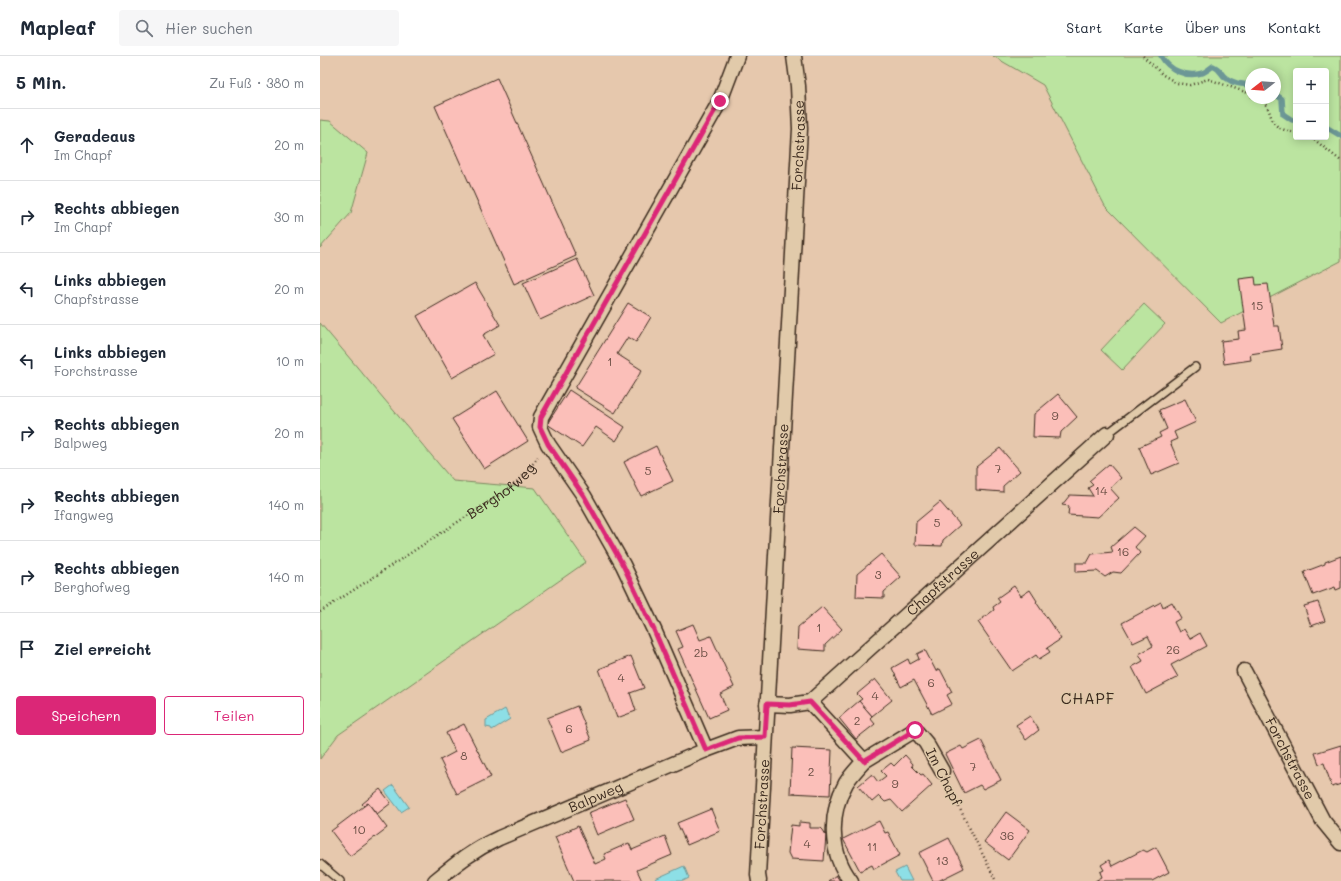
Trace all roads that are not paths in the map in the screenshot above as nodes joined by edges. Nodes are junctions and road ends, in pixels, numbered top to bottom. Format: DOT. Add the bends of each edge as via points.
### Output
graph roads {
  1 [pos="737,56"];
  2 [pos="794,56"];
  3 [pos="1195,367"];
  4 [pos="1107,434"];
  5 [pos="1244,671"];
  6 [pos="810,702"];
  7 [pos="767,704"];
  8 [pos="765,737"];
  9 [pos="706,750"];
  10 [pos="864,761"];
  11 [pos="942,771"];
  12 [pos="1341,843"];
  13 [pos="320,864"];
  14 [pos="340,881"];
  15 [pos="435,881"];
  16 [pos="759,881"];
  17 [pos="851,881"];
  1 -- 9 [label="street" via="720,101 541,417 540,427 548,444 584,496 623,565"];
  2 -- 7 [label="street, Forchstrasse" via="800,129"];
  3 -- 4 [label="lane"];
  4 -- 6 [label="street, Chapfstrasse"];
  5 -- 12 [label="street, Forchstrasse" via="1322,821"];
  6 -- 7 [label="street" via="790,705"];
  6 -- 10 [label="street"];
  7 -- 8 [label="street, Forchstrasse"];
  8 -- 9 [label="street, Balpweg" via="738,738"];
  8 -- 16 [label="street, Forchstrasse"];
  9 -- 15 [label="street, Balpweg" via="478,848"];
  10 -- 11 [label="street, Im Chapf" via="915,730 926,743"];
  10 -- 17 [label="street, Im Chapf" via="847,782 836,808 834,838 838,858"];
  13 -- 14 [label="lane"];
}
